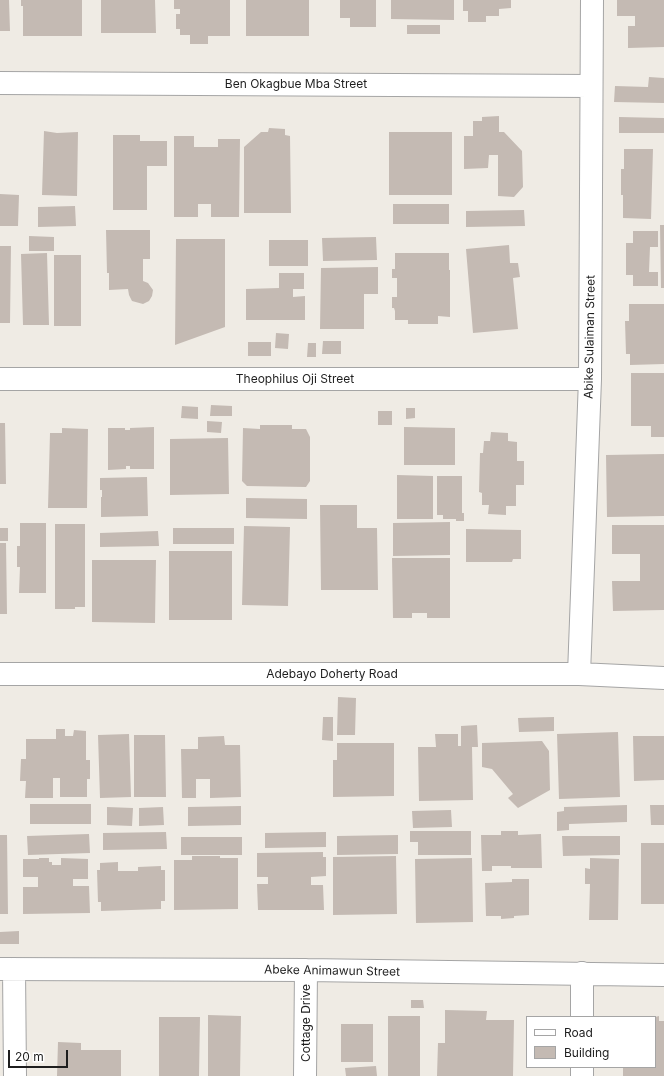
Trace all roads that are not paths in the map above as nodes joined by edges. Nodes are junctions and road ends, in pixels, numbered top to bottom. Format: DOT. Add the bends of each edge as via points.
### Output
graph roads {
  1 [pos="592,0"];
  2 [pos="0,83"];
  3 [pos="592,86"];
  4 [pos="0,379"];
  5 [pos="590,379"];
  6 [pos="0,674"];
  7 [pos="579,674"];
  8 [pos="664,678"];
  9 [pos="7,969"];
  10 [pos="306,970"];
  11 [pos="582,974"];
  12 [pos="664,976"];
  13 [pos="582,1016"];
  14 [pos="15,1076"];
  15 [pos="305,1076"];
  1 -- 3 [label="street, Abike Sulaiman Street"];
  2 -- 3 [label="street, Ben Okagbue Mba Street"];
  3 -- 5 [label="street, Abike Sulaiman Street"];
  4 -- 5 [label="street, Theophilus Oji Street"];
  5 -- 7 [label="street, Abike Sulaiman Street"];
  6 -- 7 [label="street, Adebayo Doherty Road"];
  7 -- 8 [label="street, Adebayo Doherty Road"];
  9 -- 10 [label="street, Abeke Animawun Street"];
  9 -- 14 [label="street"];
  10 -- 11 [label="street, Abeke Animawun Street"];
  10 -- 15 [label="street, Cottage Drive"];
  11 -- 12 [label="street, Abeke Animawun Street"];
  11 -- 13 [label="street"];
}
